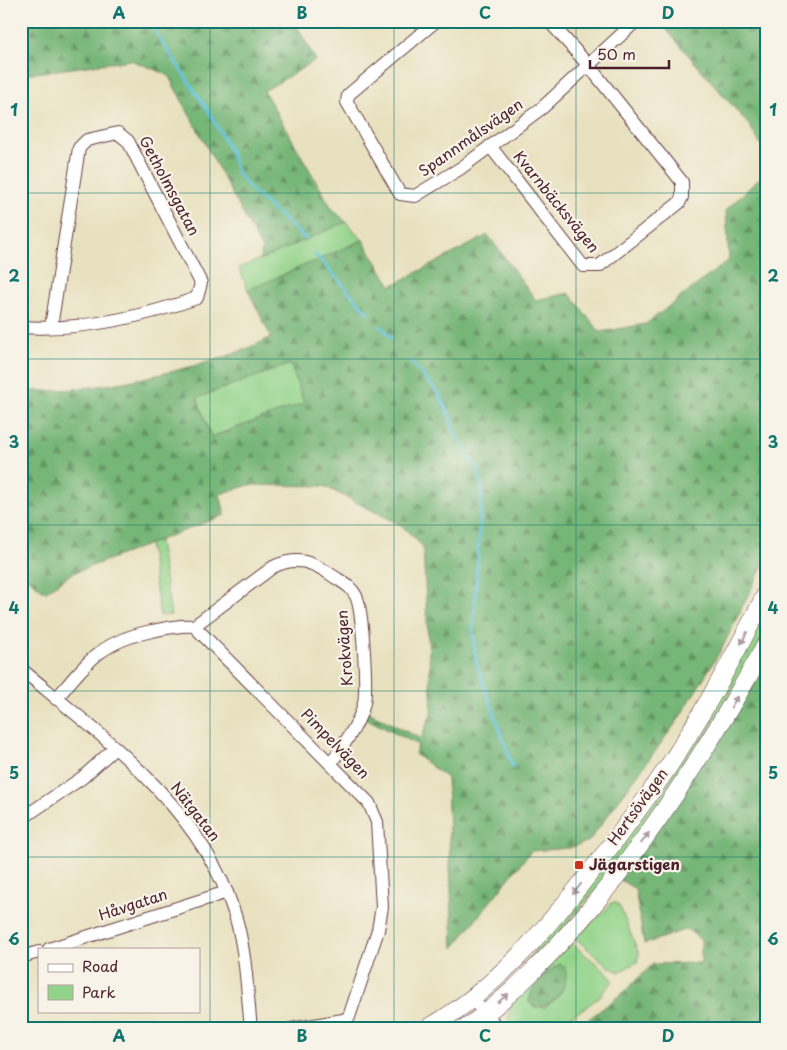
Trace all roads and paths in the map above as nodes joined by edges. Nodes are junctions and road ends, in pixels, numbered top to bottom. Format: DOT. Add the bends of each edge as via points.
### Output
graph roads {
  1 [pos="436,21"];
  2 [pos="549,21"];
  3 [pos="636,21"];
  4 [pos="589,66"];
  5 [pos="490,146"];
  6 [pos="21,327"];
  7 [pos="51,327"];
  8 [pos="766,594"];
  9 [pos="194,626"];
  10 [pos="766,645"];
  11 [pos="21,669"];
  12 [pos="56,699"];
  13 [pos="115,748"];
  14 [pos="330,763"];
  15 [pos="21,819"];
  16 [pos="227,892"];
  17 [pos="52,948"];
  18 [pos="38,952"];
  19 [pos="21,957"];
  20 [pos="471,999"];
  21 [pos="486,1013"];
  22 [pos="251,1029"];
  23 [pos="291,1029"];
  24 [pos="428,1029"];
  25 [pos="465,1029"];
  26 [pos="498,1029"];
  1 -- 5 [label="street, Spannmålsvägen" via="348,95 347,102 400,194 416,196"];
  2 -- 4 [label="street, Kvarnbäcksvägen"];
  3 -- 4 [label="street, Spannmålsvägen"];
  4 -- 5 [label="street, Spannmålsvägen" via="542,108"];
  4 -- 5 [label="street, Kvarnbäcksvägen" via="682,182 679,203 599,266 583,266"];
  6 -- 7 [label="street, Getholmsgatan"];
  7 -- 7 [label="street, Getholmsgatan" via="121,320 197,298 201,283 128,140 118,133 87,140 79,148"];
  8 -- 20 [label="main road, Hertsövägen, one-way" via="689,735 650,792 560,912 521,954"];
  9 -- 12 [label="street" via="180,625 114,642 95,656"];
  9 -- 14 [label="street, Pimpelvägen"];
  9 -- 14 [label="street, Krokvägen" via="287,561 310,562 352,589 359,604 365,693 356,722"];
  21 -- 10 [label="main road, Hertsövägen, one-way" via="568,935 623,869 726,718"];
  11 -- 12 [label="street, Nätgatan"];
  12 -- 13 [label="street, Nätgatan"];
  13 -- 15 [label="street" via="82,778"];
  13 -- 16 [label="street, Nätgatan" via="185,822 214,865"];
  14 -- 23 [label="street, Pimpelvägen" via="364,798 375,816 383,900 381,917 350,1017"];
  16 -- 17 [label="street, Håvgatan"];
  16 -- 22 [label="street, Nätgatan" via="244,962"];
  18 -- 19 [label="street"];
  20 -- 21 [label="street"];
  20 -- 24 [label="main road, Hertsövägen"];
  21 -- 25 [label="main road, Hertsövägen"];
  21 -- 26 [label="street"];
}
